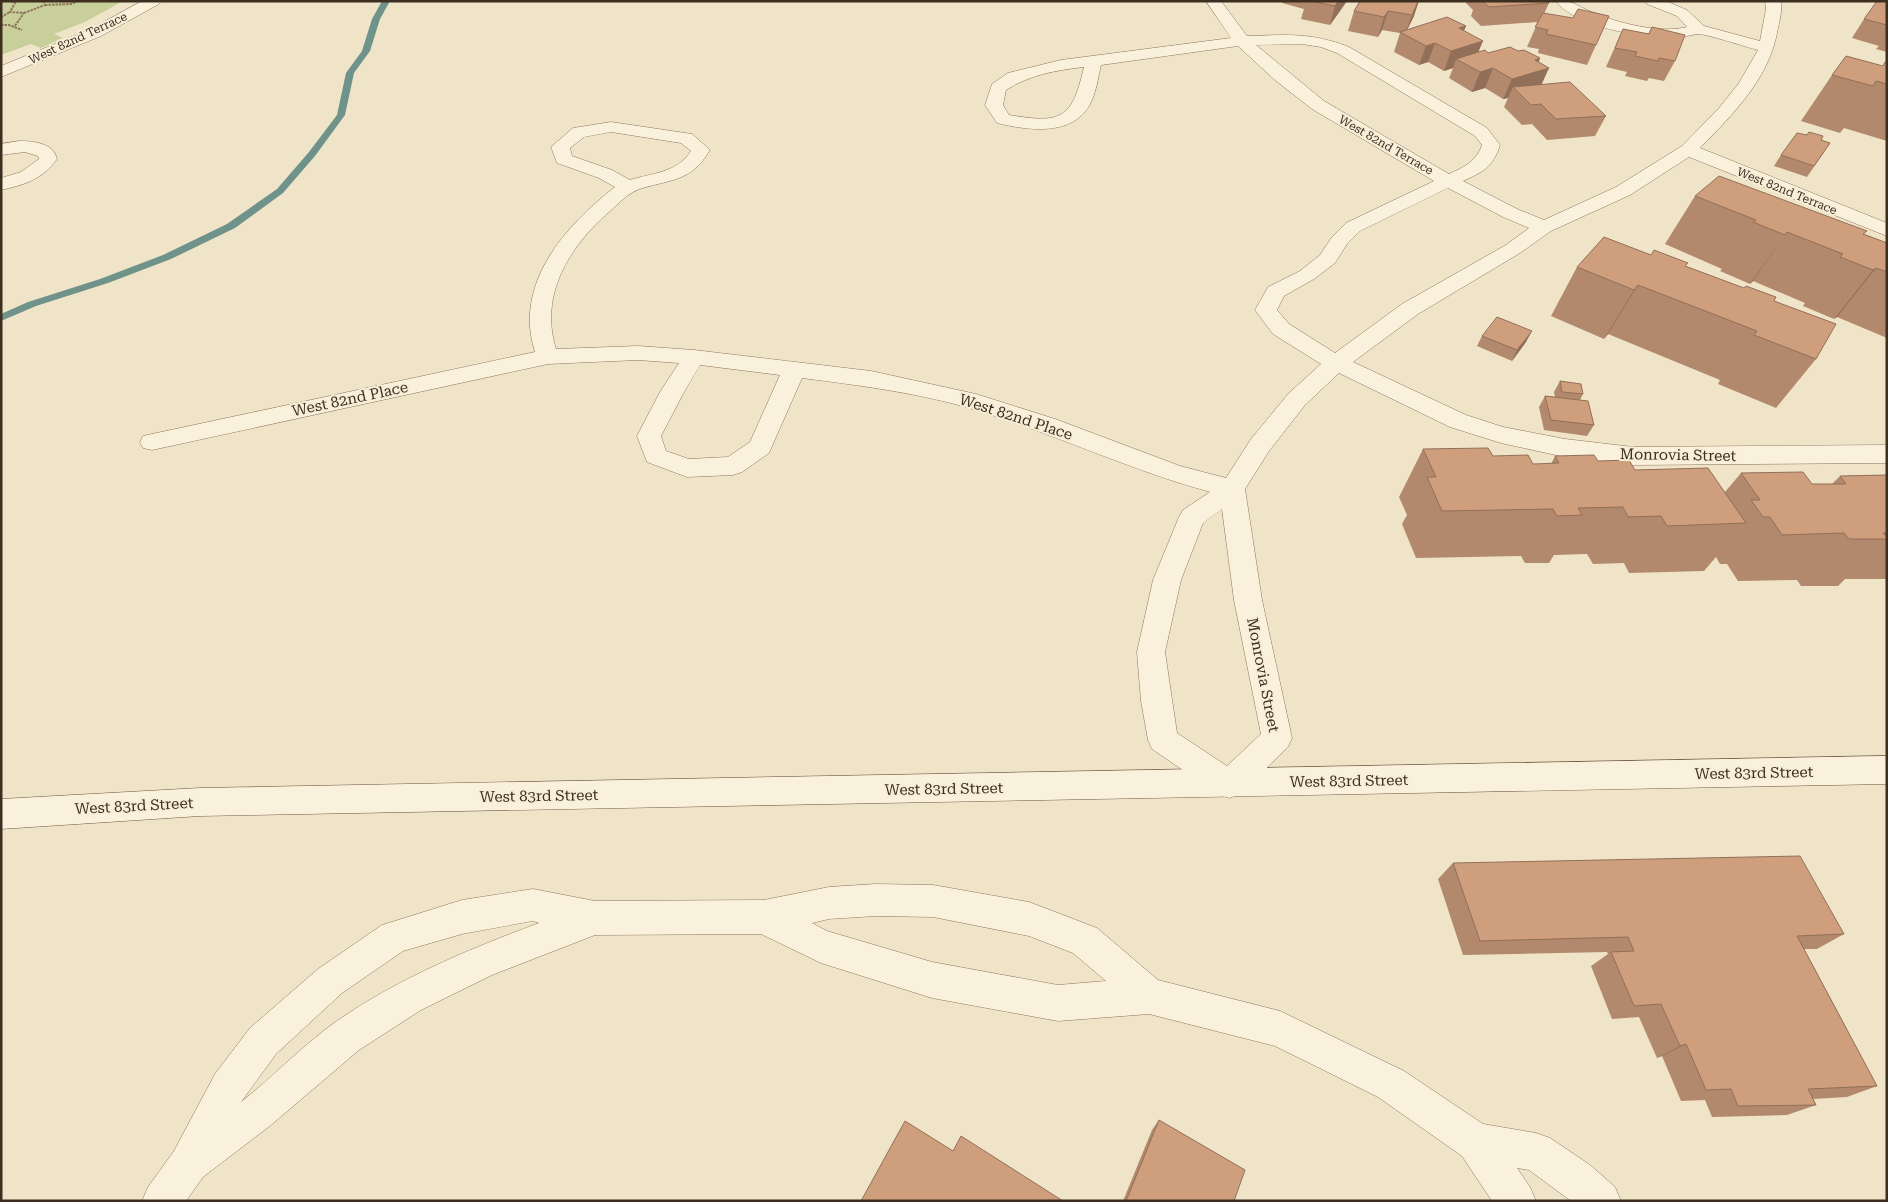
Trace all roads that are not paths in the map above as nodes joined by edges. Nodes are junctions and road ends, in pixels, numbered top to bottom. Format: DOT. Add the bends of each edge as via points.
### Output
graph roads {
  1 [pos="154,1"];
  2 [pos="1213,1"];
  3 [pos="1563,1"];
  4 [pos="1652,1"];
  5 [pos="1773,1"];
  6 [pos="1698,29"];
  7 [pos="1242,41"];
  8 [pos="1767,48"];
  9 [pos="1094,60"];
  10 [pos="1,72"];
  11 [pos="1,150"];
  12 [pos="1688,150"];
  13 [pos="1450,182"];
  14 [pos="1,184"];
  15 [pos="628,187"];
  16 [pos="1544,227"];
  17 [pos="1887,230"];
  18 [pos="548,357"];
  19 [pos="694,357"];
  20 [pos="1336,363"];
  21 [pos="794,369"];
  22 [pos="152,442"];
  23 [pos="1887,454"];
  24 [pos="1232,489"];
  25 [pos="1887,770"];
  26 [pos="1229,784"];
  27 [pos="1,814"];
  28 [pos="764,917"];
  29 [pos="595,918"];
  30 [pos="1149,996"];
  31 [pos="1476,1142"];
  32 [pos="188,1166"];
  33 [pos="162,1201"];
  34 [pos="1516,1201"];
  35 [pos="1601,1201"];
  1 -- 10 [label="street, West 82nd Terrace" via="95,33"];
  2 -- 7 [label="street, West 82nd Terrace"];
  3 -- 6 [label="street" via="1582,14 1632,29 1683,34"];
  4 -- 6 [label="street" via="1682,13"];
  5 -- 8 [label="street"];
  6 -- 8 [label="street"];
  7 -- 9 [label="street"];
  7 -- 13 [label="street, West 82nd Terrace" via="1318,104"];
  7 -- 13 [label="street" via="1302,39 1334,47 1481,132 1491,145 1487,157 1476,168"];
  8 -- 12 [label="street" via="1747,85"];
  9 -- 9 [label="street" via="1014,77 998,88 994,105 1003,119 1029,124 1061,122 1080,108"];
  11 -- 14 [label="street" via="34,147 43,149 48,159 24,178"];
  12 -- 16 [label="street" via="1623,191"];
  12 -- 17 [label="street, West 82nd Terrace"];
  13 -- 16 [label="street, West 82nd Terrace"];
  13 -- 20 [label="street, Monrovia Street" via="1353,227 1339,240 1328,259 1308,275 1275,292 1266,310 1281,328"];
  15 -- 15 [label="street" via="678,174 696,161 701,150 686,138 611,127 579,132 560,147 564,159 604,172"];
  15 -- 18 [label="street" via="566,243 550,269 542,299 541,331"];
  16 -- 20 [label="street" via="1410,309"];
  18 -- 19 [label="street, West 82nd Place" via="638,353"];
  18 -- 22 [label="street, West 82nd Place"];
  19 -- 21 [label="street, West 82nd Place"];
  19 -- 21 [label="street" via="649,436 656,456 687,468 733,466 760,447"];
  20 -- 23 [label="street, Monrovia Street" via="1458,421 1502,435 1565,448 1633,456"];
  20 -- 24 [label="street" via="1291,407 1260,445"];
  21 -- 24 [label="street, West 82nd Place" via="871,379 968,400 1047,425 1173,473"];
  24 -- 26 [label="street, Monrovia Street" via="1248,600 1277,738"];
  24 -- 26 [label="street" via="1192,517 1167,580 1151,652 1163,740"];
  25 -- 26 [label="street, West 83rd Street"];
  26 -- 27 [label="street, West 83rd Street" via="200,802"];
  28 -- 29 [label="street"];
  28 -- 30 [label="street" via="821,946 932,980 1058,1003"];
  28 -- 30 [label="street" via="829,903 876,900 933,901 1029,919 1085,940"];
  29 -- 32 [label="street" via="483,961 408,997 346,1037"];
  29 -- 32 [label="street" via="534,905 462,917 394,937 330,981 263,1041 228,1087"];
  30 -- 31 [label="street" via="1280,1029 1391,1084"];
  31 -- 34 [label="street"];
  31 -- 35 [label="street" via="1536,1152 1576,1178"];
  32 -- 33 [label="street"];
}
